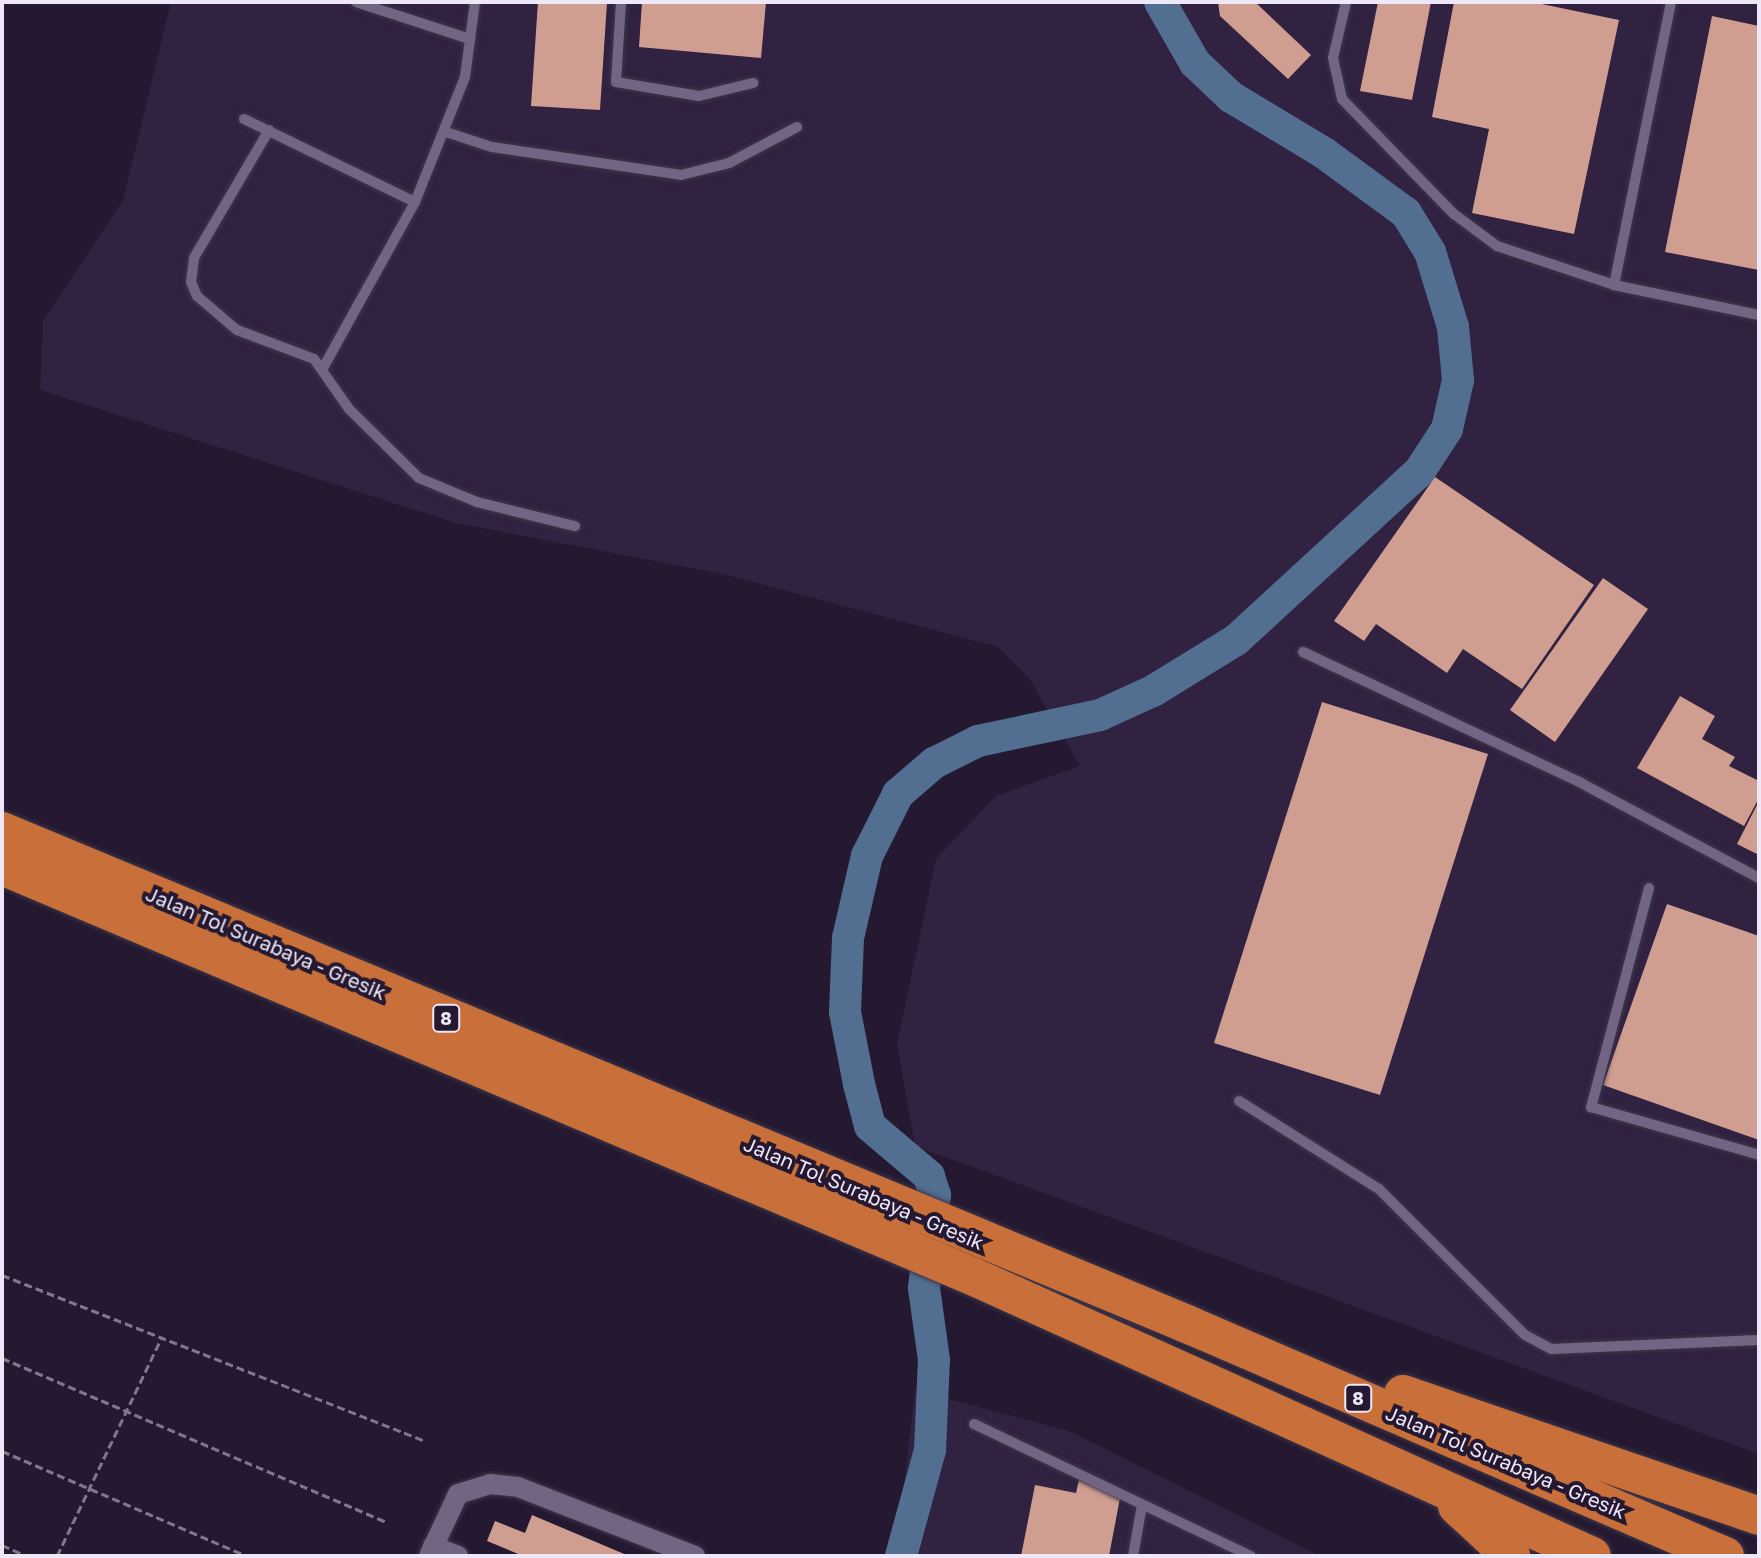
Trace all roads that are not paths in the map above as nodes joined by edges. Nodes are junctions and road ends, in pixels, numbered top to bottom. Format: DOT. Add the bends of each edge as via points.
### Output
graph roads {
  1 [pos="356,2"];
  2 [pos="475,2"];
  3 [pos="621,2"];
  4 [pos="1346,2"];
  5 [pos="1671,2"];
  6 [pos="470,39"];
  7 [pos="753,83"];
  8 [pos="244,119"];
  9 [pos="797,127"];
  10 [pos="269,130"];
  11 [pos="446,132"];
  12 [pos="415,202"];
  13 [pos="1614,285"];
  14 [pos="1759,315"];
  15 [pos="323,368"];
  16 [pos="575,526"];
  17 [pos="1303,652"];
  18 [pos="2,831"];
  19 [pos="2,866"];
  20 [pos="1759,878"];
  21 [pos="1649,888"];
  22 [pos="1239,1101"];
  23 [pos="1759,1155"];
  24 [pos="884,1220"];
  25 [pos="980,1260"];
  26 [pos="1187,1324"];
  27 [pos="1759,1340"];
  28 [pos="974,1424"];
  29 [pos="1436,1486"];
  30 [pos="1142,1505"];
  31 [pos="1759,1516"];
  32 [pos="431,1551"];
  33 [pos="458,1556"];
  34 [pos="695,1556"];
  35 [pos="1133,1556"];
  36 [pos="1251,1556"];
  37 [pos="1511,1556"];
  38 [pos="1592,1556"];
  39 [pos="1725,1556"];
  1 -- 6 [label="lane"];
  2 -- 6 [label="lane"];
  3 -- 7 [label="lane" via="616,82 699,96"];
  4 -- 13 [label="lane" via="1333,74 1342,99 1358,120 1454,214 1497,246"];
  5 -- 13 [label="lane"];
  6 -- 11 [label="lane" via="465,77"];
  8 -- 10 [label="lane"];
  9 -- 11 [label="lane" via="729,163 681,175 492,147"];
  10 -- 12 [label="lane"];
  10 -- 15 [label="lane" via="194,258 191,282 212,312 237,330 307,356"];
  11 -- 12 [label="lane"];
  12 -- 15 [label="lane"];
  13 -- 14 [label="lane"];
  15 -- 16 [label="lane" via="349,409 419,478 477,502"];
  17 -- 20 [label="lane" via="1581,783"];
  18 -- 24 [label="highway, Jalan Tol Surabaya - Gresik / 8"];
  19 -- 24 [label="highway, Jalan Tol Surabaya - Gresik / 8"];
  21 -- 23 [label="lane" via="1591,1107"];
  22 -- 27 [label="lane" via="1379,1189 1525,1335 1551,1349"];
  24 -- 25 [label="highway, Jalan Tol Surabaya - Gresik / 8"];
  25 -- 26 [label="highway, Jalan Tol Surabaya - Gresik / 8"];
  25 -- 29 [label="highway, Jalan Tol Surabaya - Gresik / 8"];
  26 -- 31 [label="highway" via="1540,1438"];
  26 -- 39 [label="highway, Jalan Tol Surabaya - Gresik / 8"];
  28 -- 30 [label="lane"];
  29 -- 37 [label="highway"];
  29 -- 38 [label="highway, Jalan Tol Surabaya - Gresik / 8"];
  30 -- 35 [label="lane"];
  30 -- 36 [label="lane"];
  32 -- 33 [label="street"];
  32 -- 34 [label="street" via="458,1494 490,1484 518,1487"];
}
